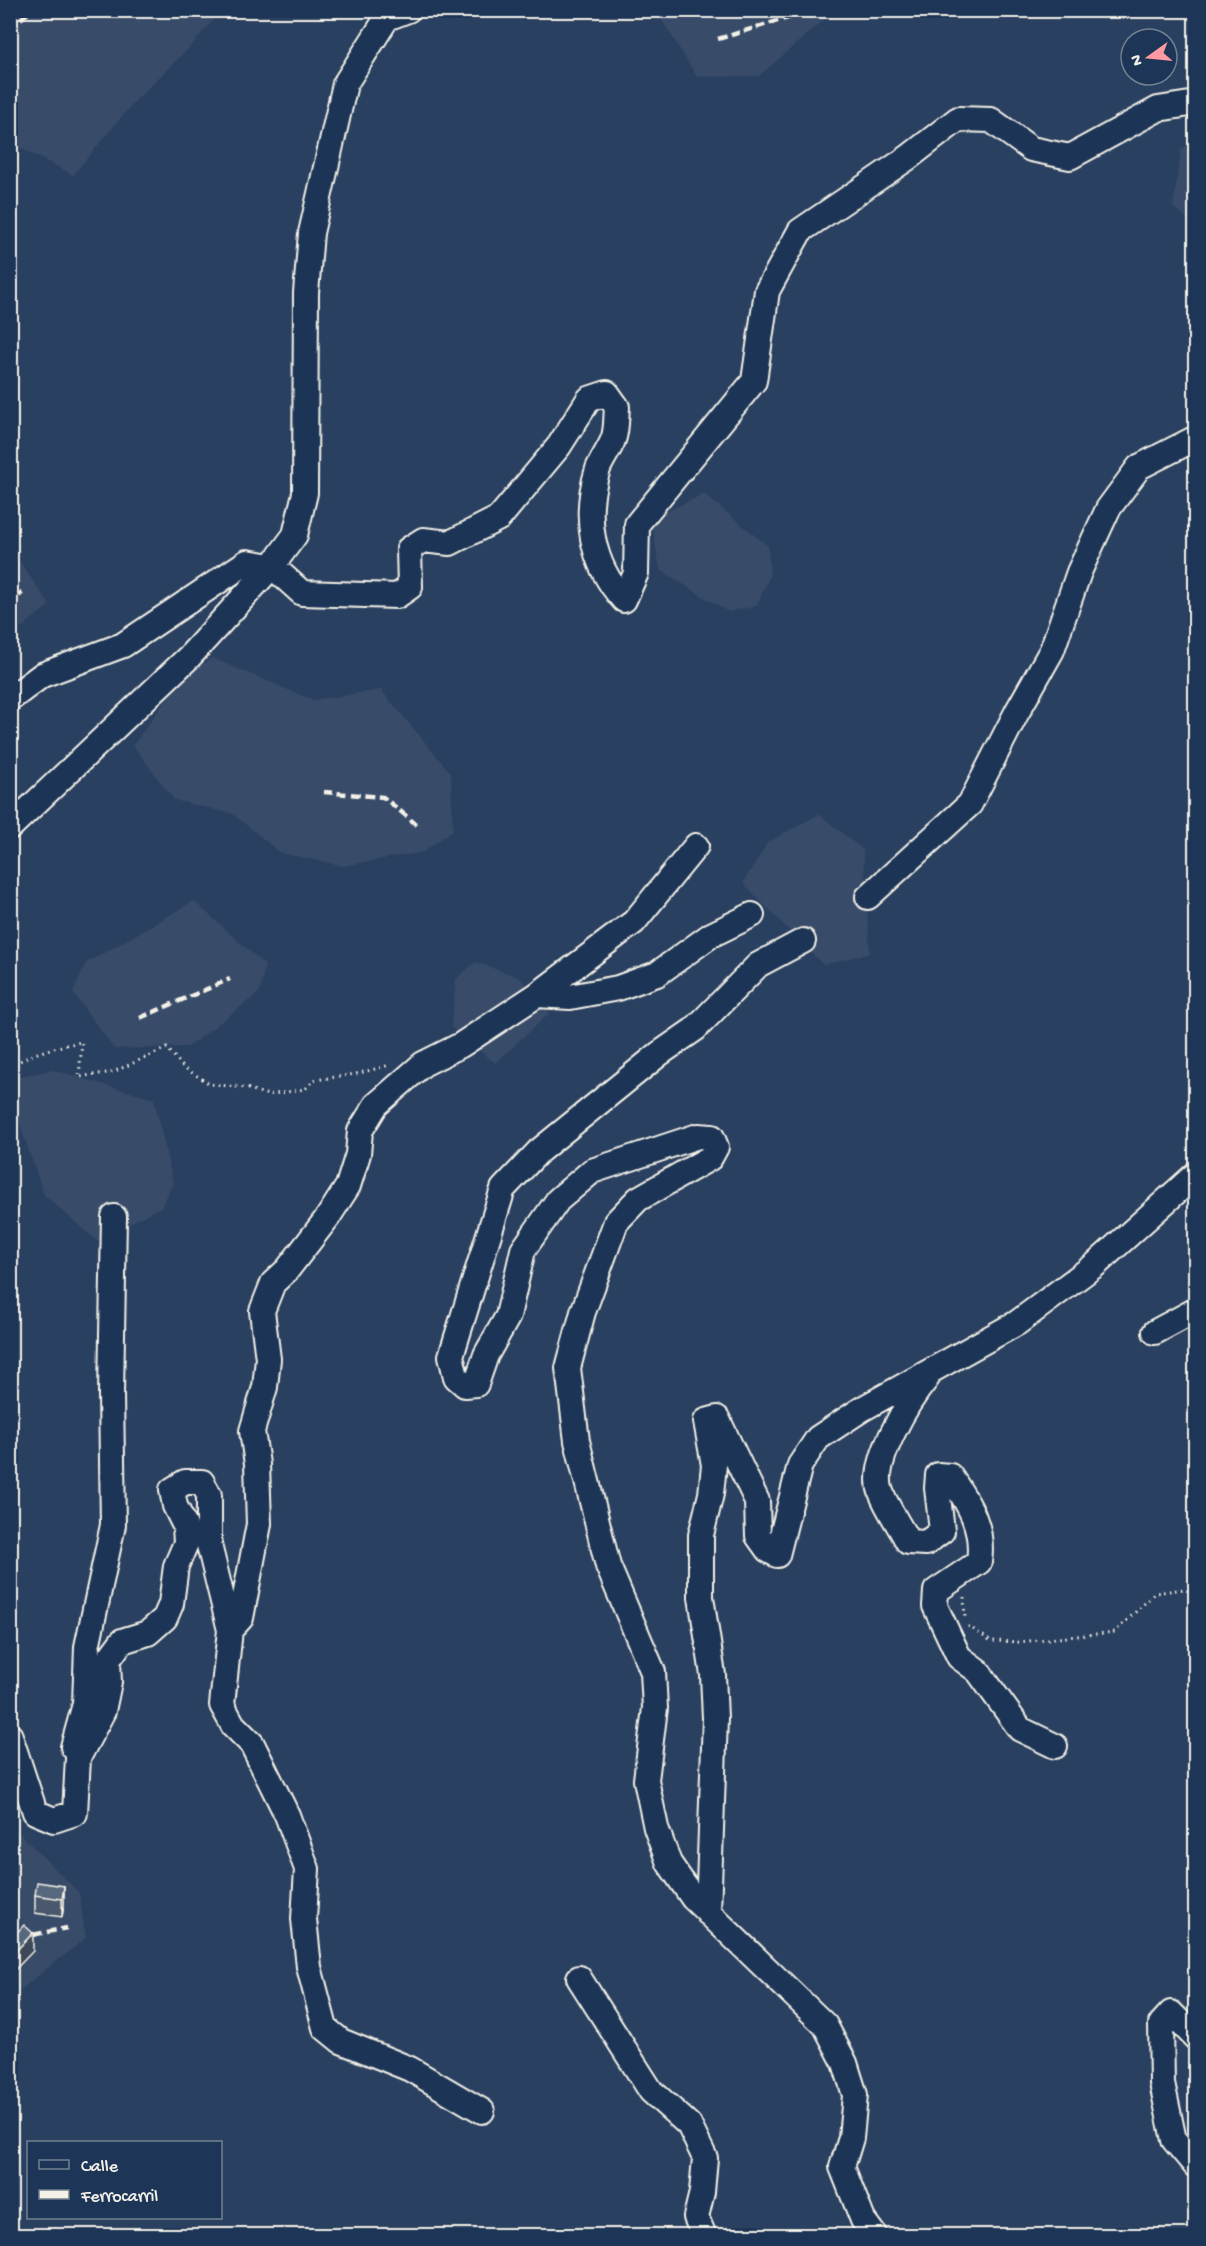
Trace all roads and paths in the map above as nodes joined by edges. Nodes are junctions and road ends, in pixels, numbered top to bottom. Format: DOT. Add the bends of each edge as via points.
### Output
graph roads {
  1 [pos="408,10"];
  2 [pos="1196,103"];
  3 [pos="1196,438"];
  4 [pos="272,566"];
  5 [pos="10,699"];
  6 [pos="10,828"];
  7 [pos="696,846"];
  8 [pos="868,897"];
  9 [pos="752,915"];
  10 [pos="803,940"];
  11 [pos="537,995"];
  12 [pos="423,1064"];
  13 [pos="10,1067"];
  14 [pos="1196,1174"];
  15 [pos="114,1217"];
  16 [pos="1196,1310"];
  17 [pos="1155,1332"];
  18 [pos="936,1367"];
  19 [pos="964,1571"];
  20 [pos="1196,1594"];
  21 [pos="230,1630"];
  22 [pos="10,1736"];
  23 [pos="1055,1746"];
  24 [pos="76,1793"];
  25 [pos="708,1912"];
  26 [pos="579,1978"];
  27 [pos="1196,2038"];
  28 [pos="482,2110"];
  29 [pos="1196,2166"];
  30 [pos="704,2235"];
  31 [pos="875,2235"];
  1 -- 4 [label="lane" via="387,18 345,84 311,233 306,293 305,493 295,535"];
  2 -- 4 [label="lane" via="1158,109 1071,157 1031,149 991,120 958,119 800,231 767,291 754,381 637,524 636,573 624,600 609,583 597,555 590,522 593,487 614,437 617,407 607,393 590,399 559,446 499,518 450,543 423,540 410,549 410,587 397,596 302,593"];
  3 -- 8 [label="lane" via="1139,467 1108,509 1079,572 1052,651 970,804"];
  4 -- 5 [label="lane" via="248,562 123,645 42,675"];
  4 -- 6 [label="lane" via="189,657"];
  7 -- 11 [label="lane" via="634,922"];
  9 -- 11 [label="lane" via="711,934 657,974 570,997"];
  10 -- 25 [label="lane" via="759,965 695,1029 539,1151 503,1189 451,1356 456,1377 465,1385 476,1384 486,1355 508,1316 523,1250 558,1200 592,1172 698,1136 712,1137 716,1147 710,1158 638,1199 616,1222 583,1312 568,1368 577,1441 608,1566 653,1672 655,1708 646,1780 656,1828 669,1863 693,1898"];
  11 -- 12 [label="lane" via="461,1045"];
  12 -- 13 [label="path" via="394,1064 315,1080 304,1089 268,1095 210,1084 183,1067 167,1048 113,1072 79,1077 82,1042 64,1045"];
  12 -- 21 [label="lane" via="376,1105 360,1131 348,1186 294,1261 273,1282 262,1311 268,1359 265,1387 252,1431 259,1524 241,1618"];
  14 -- 18 [label="lane" via="1086,1271 1017,1323"];
  15 -- 24 [label="lane" via="113,1524 87,1647 85,1704 68,1763"];
  16 -- 17 [label="lane"];
  18 -- 19 [label="lane" via="909,1400 878,1475 881,1493 908,1542 926,1543 942,1531 938,1475 950,1476 973,1514 982,1540 979,1562"];
  18 -- 25 [label="lane" via="818,1438 800,1465 777,1555 758,1536 756,1501 717,1418 706,1421 714,1465 701,1535 701,1597 715,1718"];
  19 -- 20 [label="path" via="965,1624 991,1641 1019,1642 1115,1632 1155,1593 1184,1589"];
  19 -- 23 [label="lane" via="936,1592 935,1606 959,1657 978,1671 1020,1730"];
  21 -- 24 [label="lane" via="209,1545 209,1495 202,1482 185,1482 172,1490 185,1526 186,1543 176,1566 171,1604 165,1618 147,1633 122,1641 108,1660 109,1682 103,1712 78,1758"];
  21 -- 28 [label="lane" via="222,1705 233,1725 252,1744 287,1815 307,1869 304,1919 308,1958 325,2028 342,2041 410,2069"];
  22 -- 24 [label="lane" via="35,1812 54,1820 75,1813"];
  25 -- 31 [label="lane" via="825,2025 845,2063 855,2095 851,2138 842,2167 863,2220"];
  26 -- 30 [label="lane" via="651,2091 689,2125 705,2158 696,2217"];
  27 -- 29 [label="lane" via="1171,2013 1161,2024 1162,2083 1173,2140"];
}
